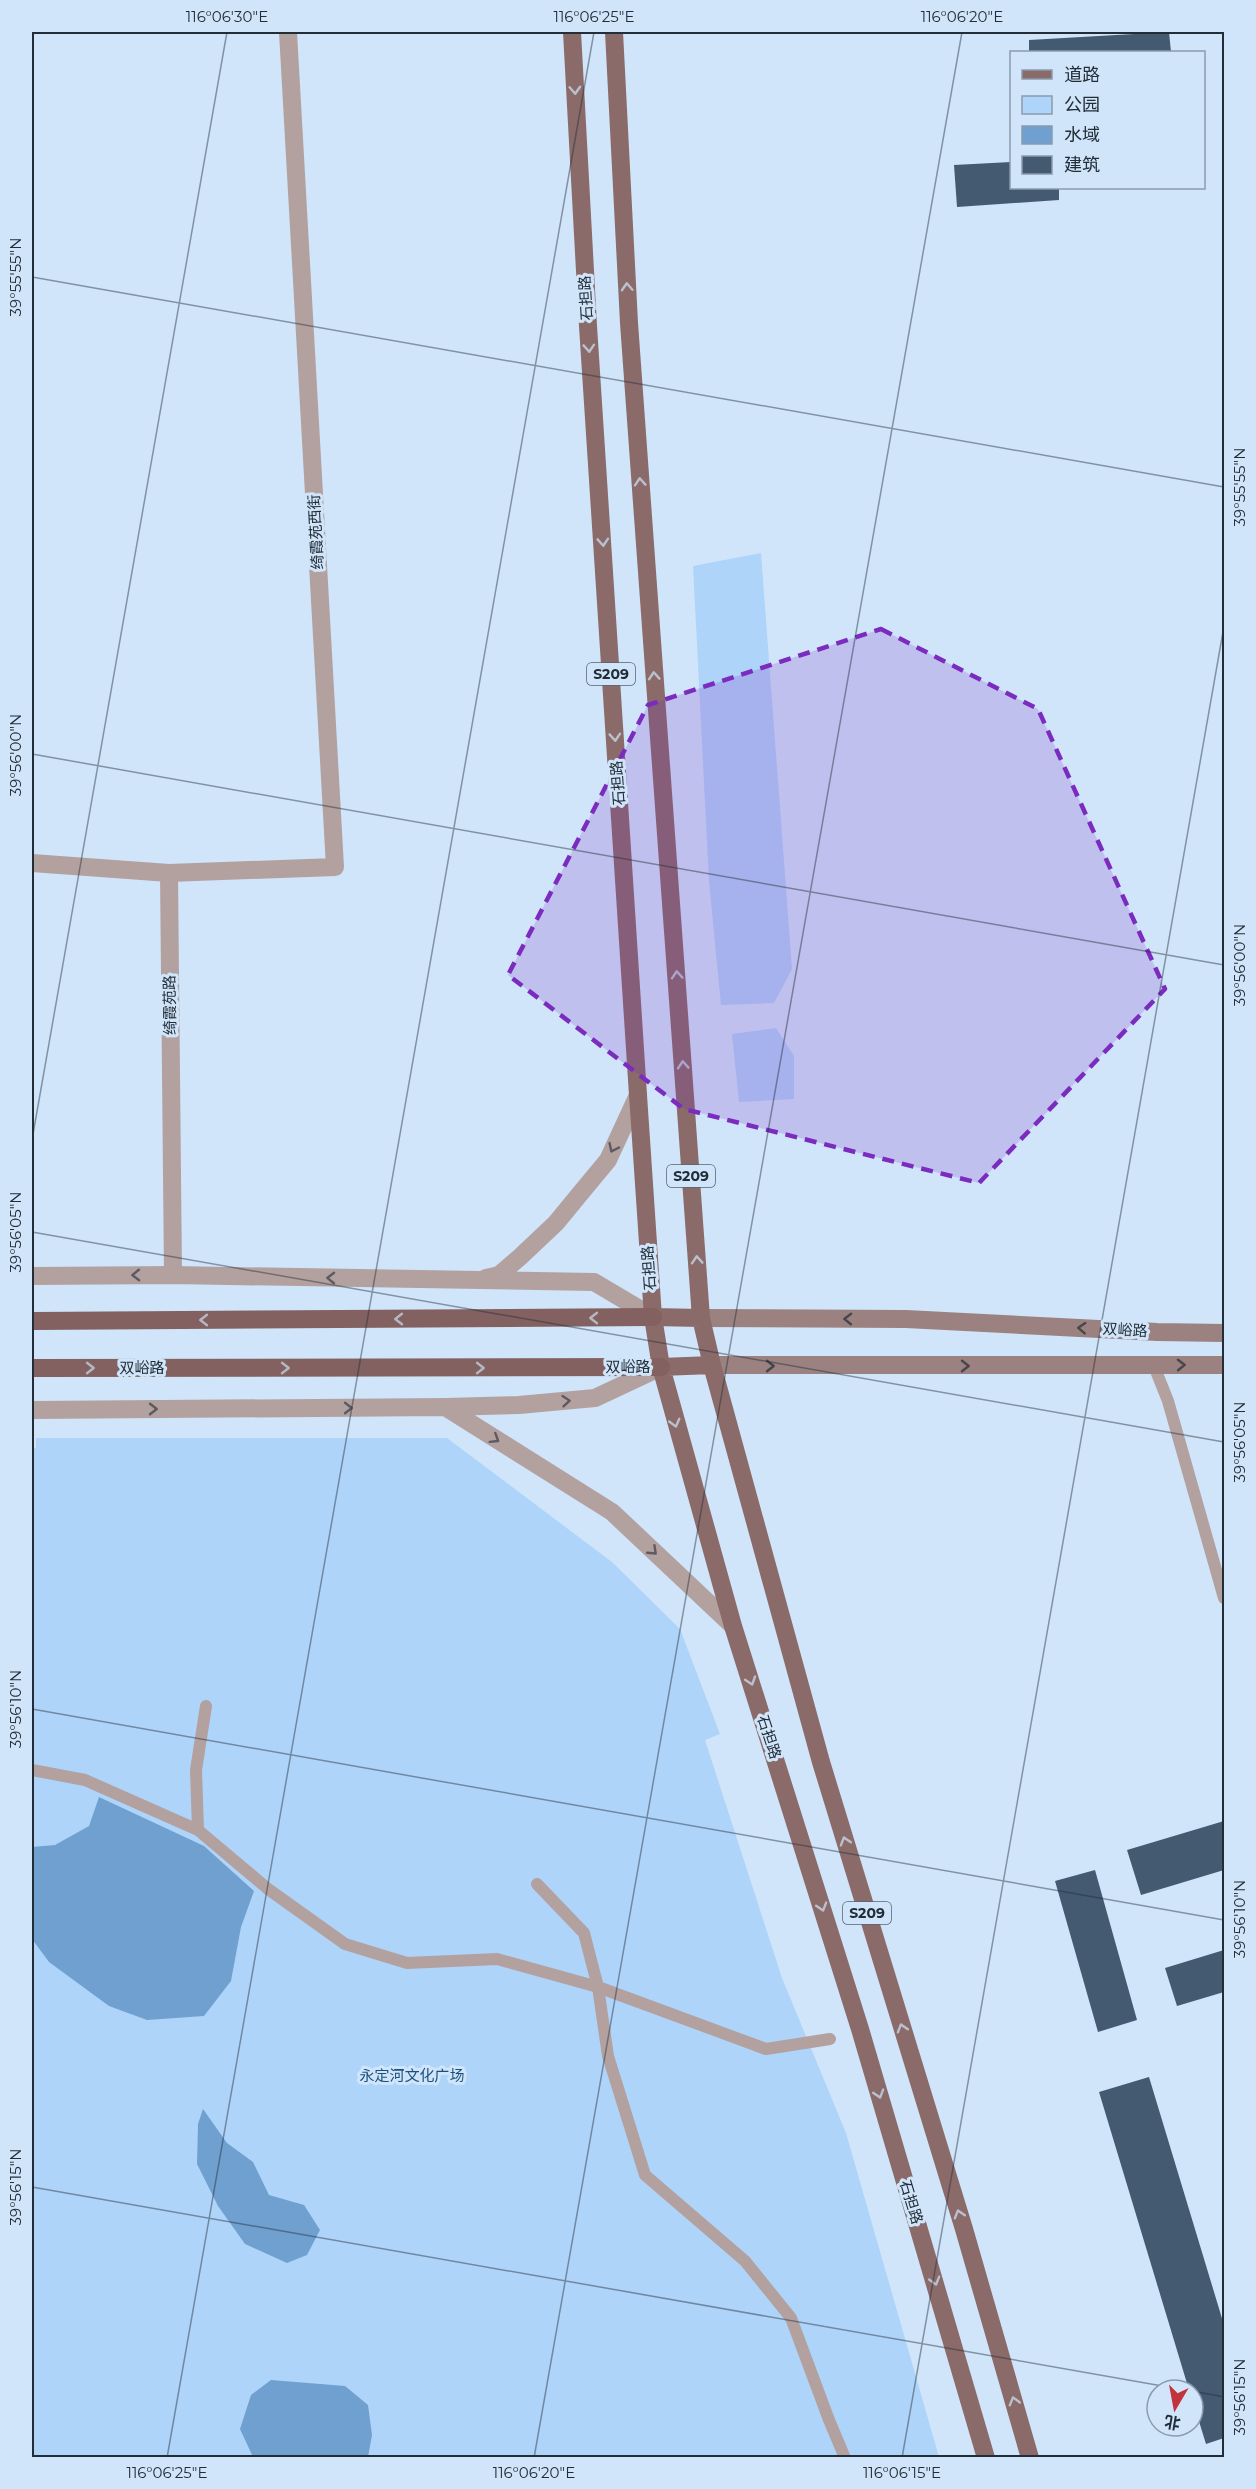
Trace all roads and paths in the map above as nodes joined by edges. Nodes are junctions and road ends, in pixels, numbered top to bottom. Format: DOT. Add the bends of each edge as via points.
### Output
graph roads {
  1 [pos="288,32"];
  2 [pos="572,32"];
  3 [pos="614,32"];
  4 [pos="32,863"];
  5 [pos="169,873"];
  6 [pos="638,1095"];
  7 [pos="173,1275"];
  8 [pos="32,1276"];
  9 [pos="473,1280"];
  10 [pos="653,1317"];
  11 [pos="701,1318"];
  12 [pos="32,1320"];
  13 [pos="1224,1332"];
  14 [pos="712,1365"];
  15 [pos="1224,1365"];
  16 [pos="1154,1366"];
  17 [pos="660,1367"];
  18 [pos="32,1368"];
  19 [pos="445,1407"];
  20 [pos="32,1410"];
  21 [pos="1224,1598"];
  22 [pos="733,1626"];
  23 [pos="206,1706"];
  24 [pos="32,1770"];
  25 [pos="198,1830"];
  26 [pos="537,1884"];
  27 [pos="598,1987"];
  28 [pos="830,2039"];
  29 [pos="845,2457"];
  30 [pos="986,2457"];
  31 [pos="1030,2457"];
  1 -- 5 [label="street, 绮霞苑西街" via="334,867"];
  2 -- 6 [label="main road, 石担路 / S209, one-way"];
  11 -- 3 [label="main road, S209, one-way" via="630,334"];
  4 -- 5 [label="street"];
  5 -- 7 [label="street, 绮霞苑路"];
  6 -- 9 [label="street, one-way" via="608,1160 556,1223 499,1275"];
  6 -- 10 [label="main road, 石担路 / S209"];
  7 -- 8 [label="street, one-way"];
  9 -- 7 [label="street, one-way"];
  9 -- 10 [label="street" via="594,1282"];
  10 -- 11 [label="main road"];
  10 -- 12 [label="highway, one-way"];
  10 -- 17 [label="main road, 石担路 / S209"];
  13 -- 11 [label="main road, 双峪路, one-way" via="906,1319"];
  11 -- 14 [label="main road, S209"];
  14 -- 16 [label="main road, one-way"];
  14 -- 17 [label="main road"];
  31 -- 14 [label="main road, S209, one-way" via="821,1762"];
  16 -- 15 [label="main road, one-way"];
  16 -- 21 [label="lane" via="1168,1401"];
  18 -- 17 [label="highway, 双峪路, one-way"];
  19 -- 17 [label="street, 双峪路, one-way" via="595,1398"];
  17 -- 22 [label="main road, 石担路 / S209, one-way"];
  20 -- 19 [label="street, 双峪路, one-way"];
  19 -- 22 [label="street, one-way" via="612,1512"];
  22 -- 30 [label="main road, 石担路 / S209, one-way" via="860,2029"];
  23 -- 25 [label="lane" via="196,1770"];
  24 -- 25 [label="lane" via="85,1780"];
  25 -- 27 [label="lane" via="268,1889 345,1944 407,1963 497,1959"];
  26 -- 27 [label="lane" via="584,1933"];
  27 -- 28 [label="lane" via="766,2049"];
  27 -- 29 [label="lane" via="608,2056 645,2175 745,2261 791,2318"];
}
